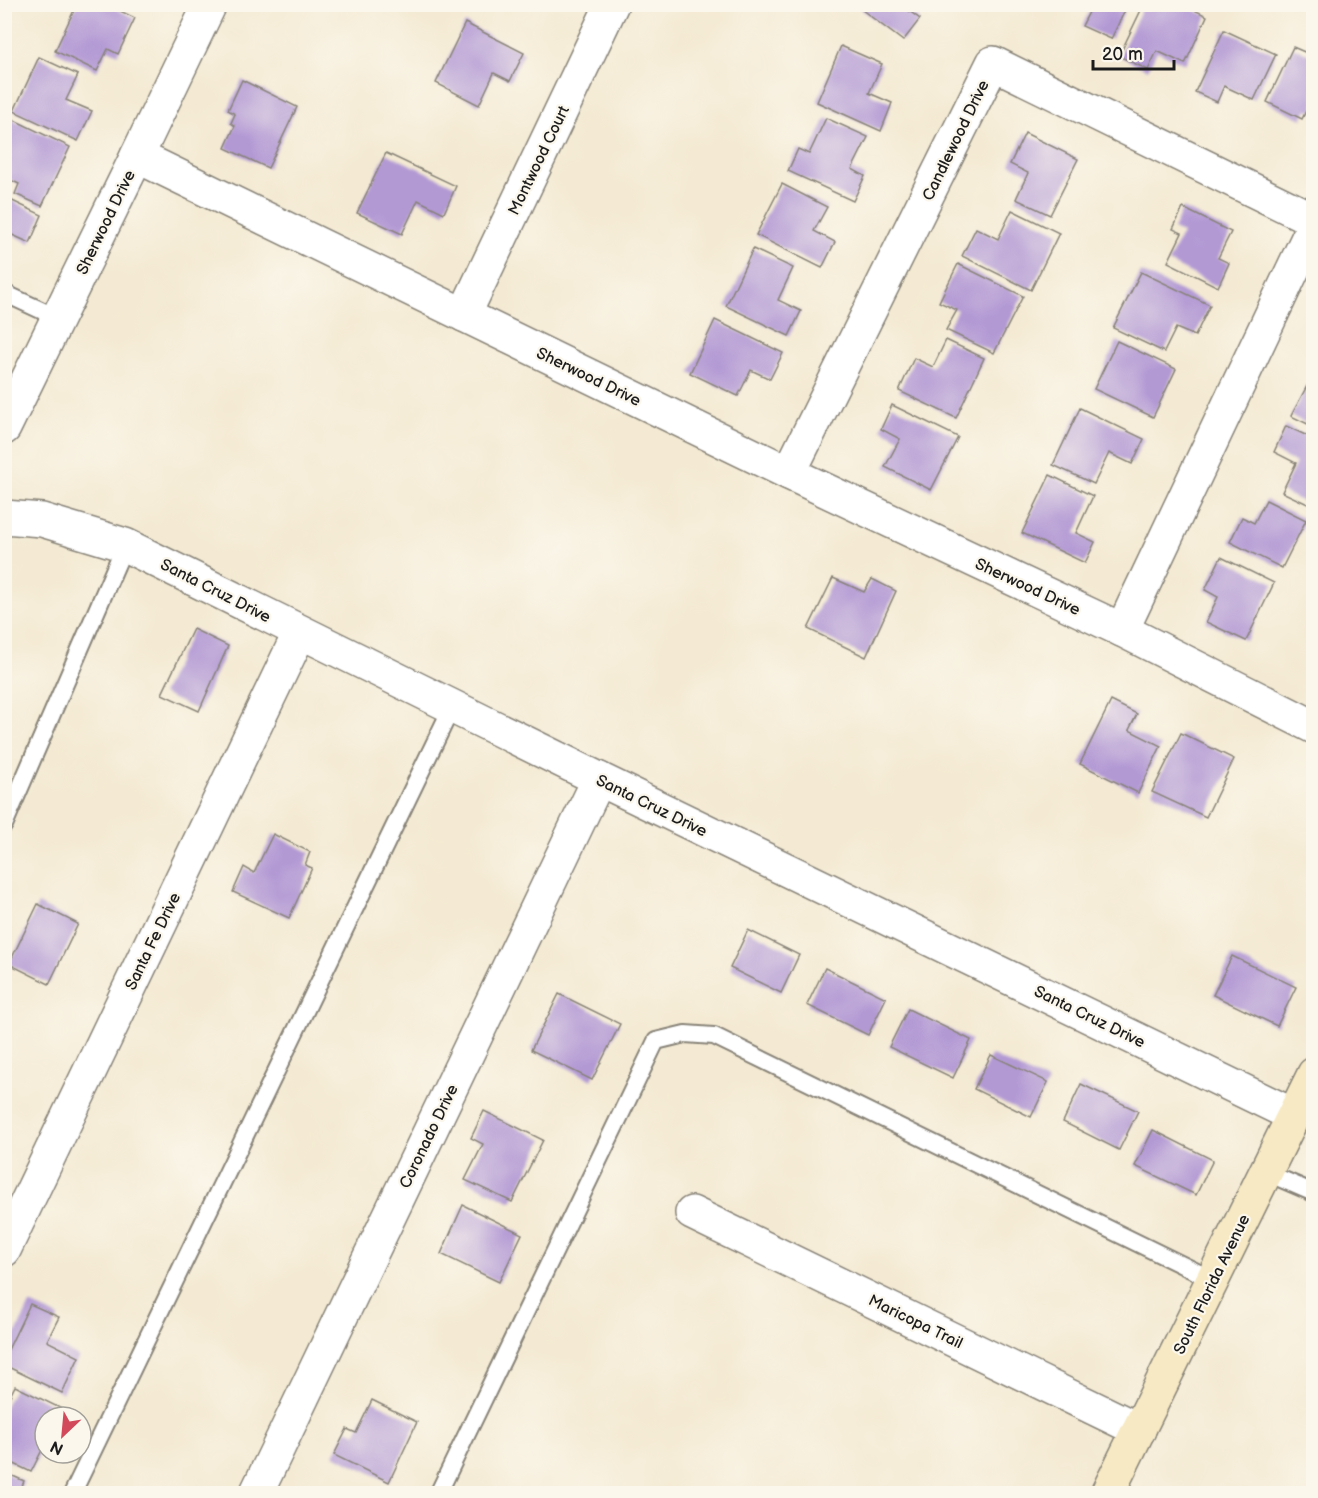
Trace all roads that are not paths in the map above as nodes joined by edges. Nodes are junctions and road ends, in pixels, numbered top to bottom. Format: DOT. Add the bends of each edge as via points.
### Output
graph roads {
  1 [pos="210,4"];
  2 [pos="612,4"];
  3 [pos="137,156"];
  4 [pos="1314,220"];
  5 [pos="1314,225"];
  6 [pos="4,293"];
  7 [pos="464,315"];
  8 [pos="58,318"];
  9 [pos="4,428"];
  10 [pos="789,473"];
  11 [pos="4,517"];
  12 [pos="125,545"];
  13 [pos="1122,630"];
  14 [pos="300,632"];
  15 [pos="452,707"];
  16 [pos="1314,727"];
  17 [pos="599,779"];
  18 [pos="4,825"];
  19 [pos="1314,1074"];
  20 [pos="1293,1114"];
  21 [pos="1265,1172"];
  22 [pos="1314,1193"];
  23 [pos="692,1213"];
  24 [pos="4,1250"];
  25 [pos="1213,1280"];
  26 [pos="1139,1430"];
  27 [pos="72,1494"];
  28 [pos="256,1494"];
  29 [pos="438,1494"];
  30 [pos="1107,1494"];
  1 -- 3 [label="street"];
  2 -- 7 [label="street, Montwood Court"];
  3 -- 7 [label="street, Sherwood Drive"];
  3 -- 8 [label="street, Sherwood Drive"];
  4 -- 10 [label="street, Candlewood Drive" via="993,63"];
  5 -- 13 [label="street"];
  6 -- 8 [label="lane"];
  7 -- 10 [label="street, Sherwood Drive"];
  8 -- 9 [label="street, Sherwood Drive"];
  10 -- 13 [label="street, Sherwood Drive"];
  11 -- 12 [label="street, Santa Cruz Drive" via="42,520"];
  12 -- 14 [label="street, Santa Cruz Drive"];
  12 -- 18 [label="lane"];
  13 -- 16 [label="street, Sherwood Drive"];
  14 -- 15 [label="street, Santa Cruz Drive"];
  14 -- 24 [label="street, Santa Fe Drive"];
  15 -- 17 [label="street, Santa Cruz Drive"];
  15 -- 27 [label="lane"];
  17 -- 20 [label="street, Santa Cruz Drive"];
  17 -- 28 [label="street, Coronado Drive"];
  19 -- 20 [label="main road, South Florida Avenue"];
  20 -- 21 [label="main road, South Florida Avenue"];
  21 -- 22 [label="lane"];
  21 -- 25 [label="main road, South Florida Avenue"];
  23 -- 26 [label="street, Maricopa Trail"];
  25 -- 26 [label="main road, South Florida Avenue"];
  25 -- 29 [label="lane" via="714,1035 685,1034 656,1041"];
  26 -- 30 [label="main road, South Florida Avenue"];
}
